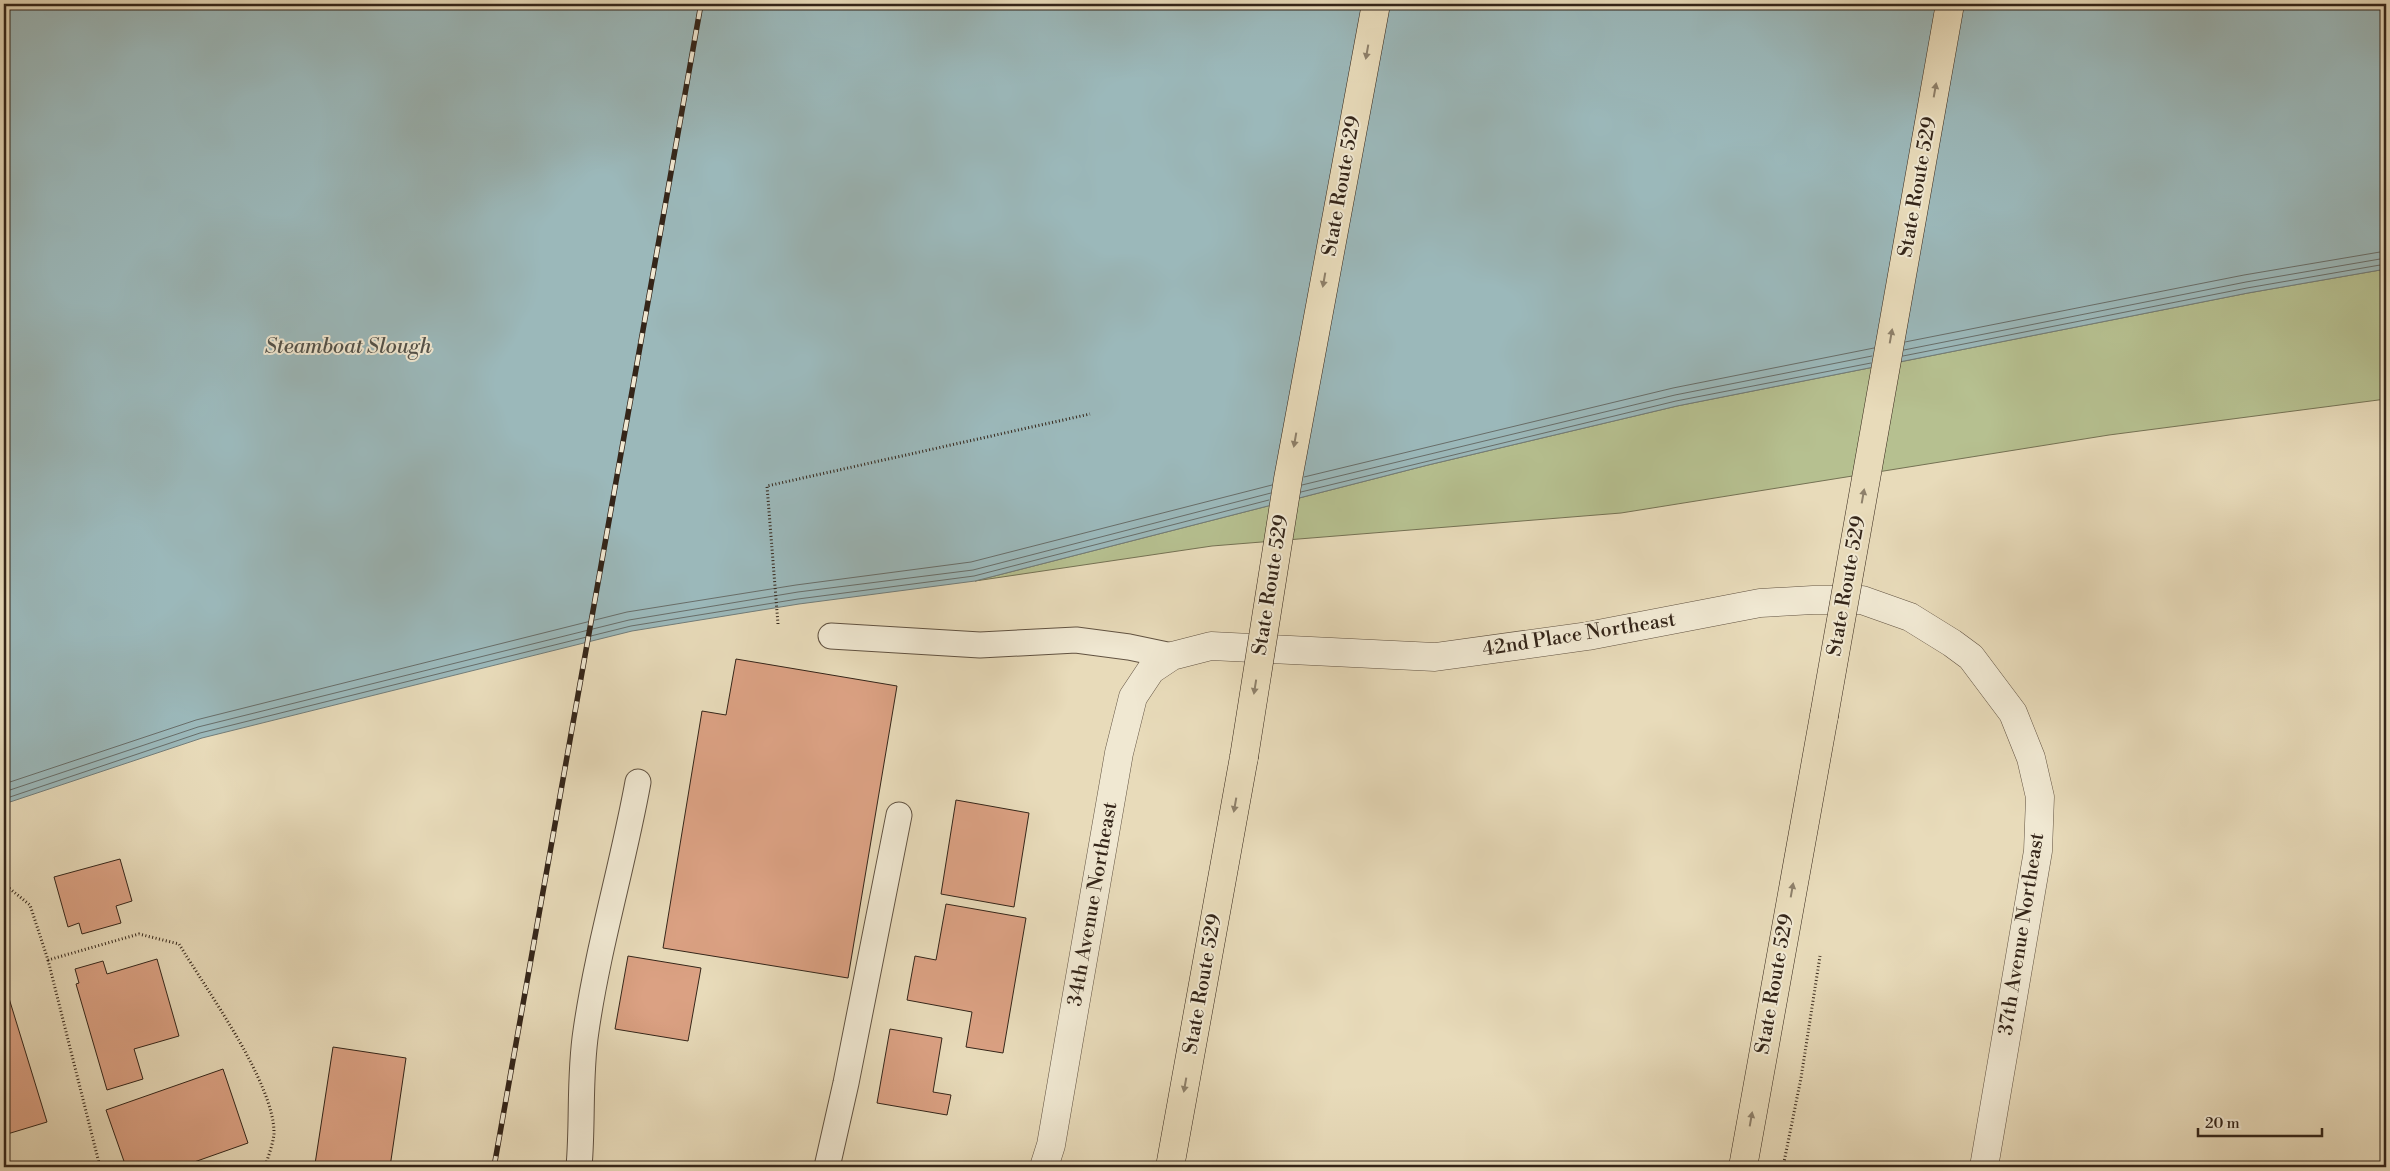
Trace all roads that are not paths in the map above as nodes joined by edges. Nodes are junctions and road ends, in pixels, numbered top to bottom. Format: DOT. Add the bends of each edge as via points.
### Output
graph roads {
  1 [pos="1376,4"];
  2 [pos="1950,4"];
  3 [pos="831,636"];
  4 [pos="1172,656"];
  5 [pos="1971,657"];
  6 [pos="638,782"];
  7 [pos="899,816"];
  8 [pos="579,1167"];
  9 [pos="827,1167"];
  10 [pos="1044,1167"];
  11 [pos="1170,1167"];
  12 [pos="1742,1167"];
  13 [pos="1984,1167"];
  1 -- 11 [label="main road, State Route 529, one-way, bridge" via="1288,479 1244,757"];
  12 -- 2 [label="main road, State Route 529, one-way, bridge"];
  3 -- 4 [label="lane" via="980,645 1076,640"];
  4 -- 5 [label="street, 42nd Place Northeast" via="1211,646 1435,657 1588,636 1760,603 1862,600 1910,617"];
  4 -- 10 [label="street, 34th Avenue Northeast" via="1151,670 1133,698 1118,753 1070,1040"];
  5 -- 13 [label="street, 37th Avenue Northeast" via="2013,713 2040,797 2038,851"];
  6 -- 8 [label="lane" via="586,1032"];
  7 -- 9 [label="lane"];
}
